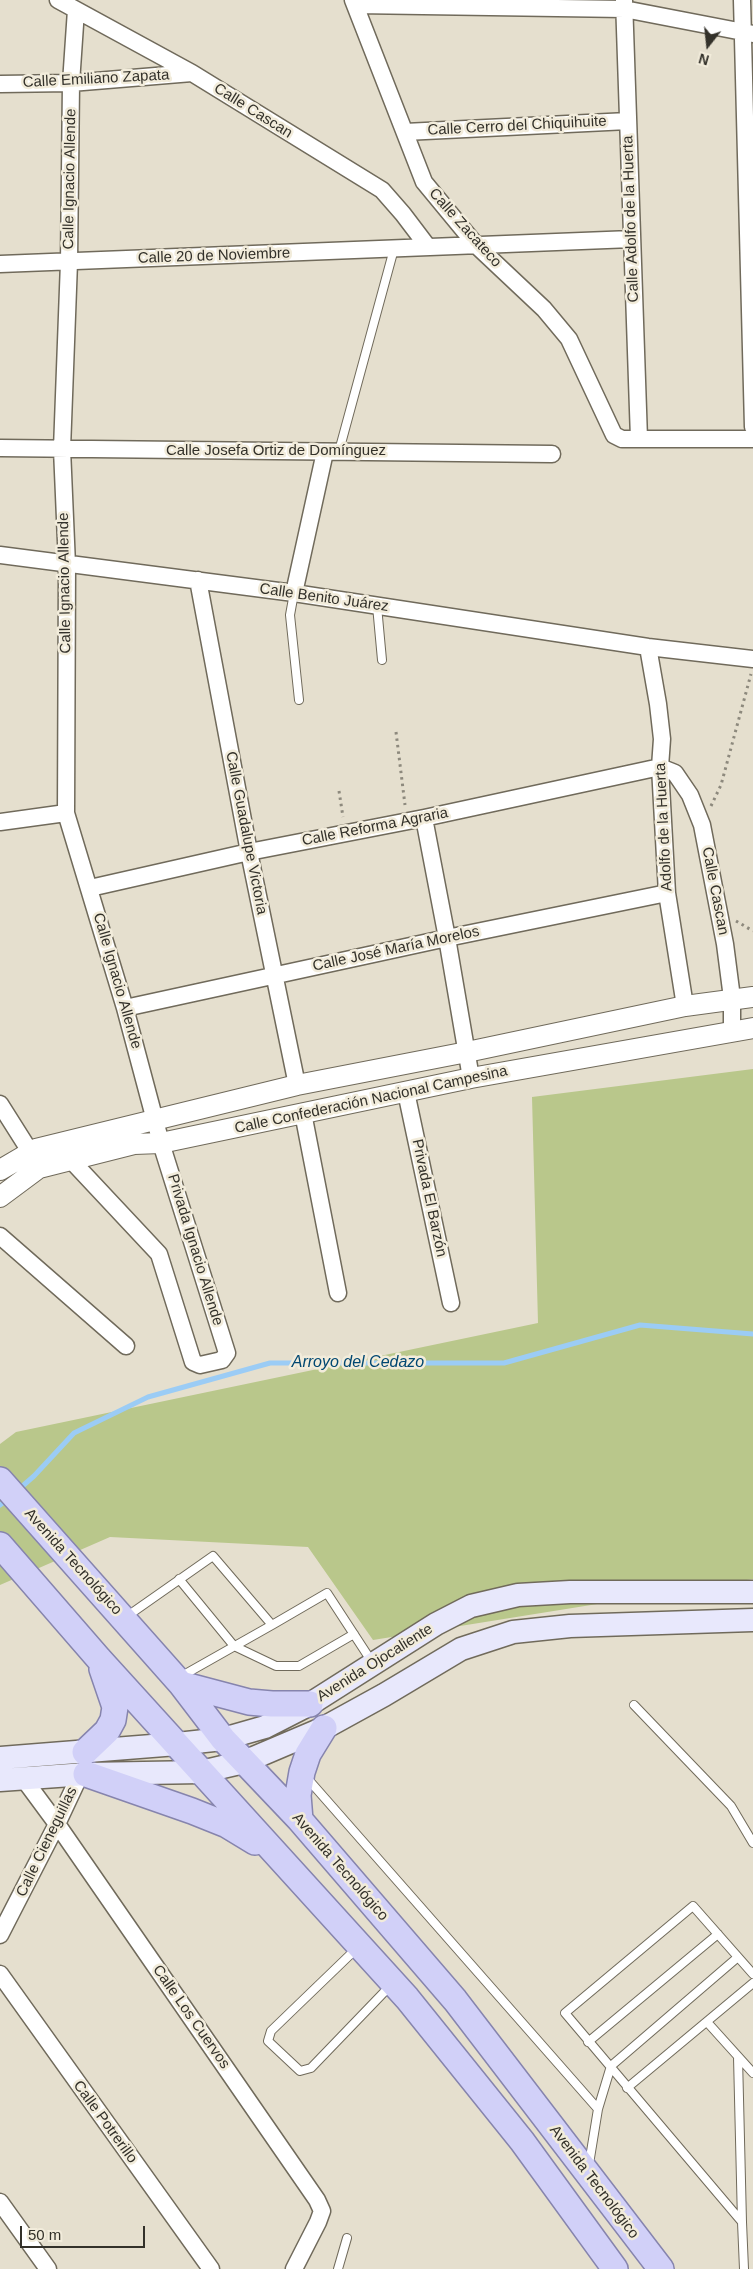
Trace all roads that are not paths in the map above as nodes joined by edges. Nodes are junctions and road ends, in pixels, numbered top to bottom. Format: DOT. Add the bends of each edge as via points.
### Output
graph roads {
  1 [pos="58,0"];
  2 [pos="742,0"];
  3 [pos="354,3"];
  4 [pos="624,4"];
  5 [pos="76,10"];
  6 [pos="748,33"];
  7 [pos="192,73"];
  8 [pos="72,82"];
  9 [pos="0,84"];
  10 [pos="628,121"];
  11 [pos="749,124"];
  12 [pos="405,132"];
  13 [pos="751,229"];
  14 [pos="632,239"];
  15 [pos="476,246"];
  16 [pos="428,247"];
  17 [pos="394,249"];
  18 [pos="69,262"];
  19 [pos="0,264"];
  20 [pos="752,336"];
  21 [pos="753,427"];
  22 [pos="639,439"];
  23 [pos="753,439"];
  24 [pos="0,448"];
  25 [pos="62,449"];
  26 [pos="332,451"];
  27 [pos="552,454"];
  28 [pos="0,555"];
  29 [pos="67,565"];
  30 [pos="198,580"];
  31 [pos="294,593"];
  32 [pos="377,606"];
  33 [pos="648,648"];
  34 [pos="753,658"];
  35 [pos="382,660"];
  36 [pos="299,700"];
  37 [pos="660,767"];
  38 [pos="66,813"];
  39 [pos="424,818"];
  40 [pos="0,822"];
  41 [pos="249,852"];
  42 [pos="90,888"];
  43 [pos="667,893"];
  44 [pos="447,938"];
  45 [pos="274,976"];
  46 [pos="753,997"];
  47 [pos="732,998"];
  48 [pos="685,1006"];
  49 [pos="126,1008"];
  50 [pos="753,1028"];
  51 [pos="732,1031"];
  52 [pos="467,1052"];
  53 [pos="471,1078"];
  54 [pos="297,1085"];
  55 [pos="406,1092"];
  56 [pos="0,1104"];
  57 [pos="303,1113"];
  58 [pos="155,1118"];
  59 [pos="161,1143"];
  60 [pos="35,1159"];
  61 [pos="70,1159"];
  62 [pos="0,1170"];
  63 [pos="0,1197"];
  64 [pos="0,1236"];
  65 [pos="338,1293"];
  66 [pos="451,1303"];
  67 [pos="126,1346"];
  68 [pos="0,1480"];
  69 [pos="3,1548"];
  70 [pos="180,1579"];
  71 [pos="753,1592"];
  72 [pos="124,1619"];
  73 [pos="753,1620"];
  74 [pos="272,1625"];
  75 [pos="354,1634"];
  76 [pos="234,1646"];
  77 [pos="99,1659"];
  78 [pos="373,1664"];
  79 [pos="179,1681"];
  80 [pos="310,1704"];
  81 [pos="634,1705"];
  82 [pos="324,1728"];
  83 [pos="223,1739"];
  84 [pos="177,1744"];
  85 [pos="0,1758"];
  86 [pos="244,1762"];
  87 [pos="83,1767"];
  88 [pos="201,1772"];
  89 [pos="302,1772"];
  90 [pos="23,1778"];
  91 [pos="0,1780"];
  92 [pos="300,1820"];
  93 [pos="57,1824"];
  94 [pos="753,1843"];
  95 [pos="281,1859"];
  96 [pos="718,1934"];
  97 [pos="0,1935"];
  98 [pos="360,1945"];
  99 [pos="738,1957"];
  100 [pos="0,1974"];
  101 [pos="753,1974"];
  102 [pos="393,1982"];
  103 [pos="753,1982"];
  104 [pos="707,2022"];
  105 [pos="588,2042"];
  106 [pos="738,2057"];
  107 [pos="611,2066"];
  108 [pos="753,2073"];
  109 [pos="628,2088"];
  110 [pos="598,2109"];
  111 [pos="587,2173"];
  112 [pos="0,2202"];
  113 [pos="742,2222"];
  114 [pos="347,2238"];
  115 [pos="658,2266"];
  116 [pos="48,2269"];
  117 [pos="211,2269"];
  118 [pos="294,2269"];
  119 [pos="338,2269"];
  120 [pos="615,2269"];
  121 [pos="744,2269"];
  1 -- 5 [label="street, Calle Cascan"];
  2 -- 6 [label="street"];
  3 -- 4 [label="street"];
  3 -- 12 [label="street, Calle Zacateco"];
  4 -- 6 [label="street"];
  4 -- 10 [label="street, Calle Adolfo de la Huerta"];
  5 -- 7 [label="street, Calle Cascan"];
  5 -- 8 [label="street, Calle Ignacio Allende"];
  6 -- 11 [label="street"];
  7 -- 8 [label="street, Calle Emiliano Zapata"];
  7 -- 16 [label="street, Calle Cascan" via="382,190"];
  8 -- 9 [label="street, Calle Emiliano Zapata"];
  8 -- 18 [label="street, Calle Ignacio Allende"];
  10 -- 12 [label="street, Calle Cerro del Chiquihuite"];
  10 -- 14 [label="street, Calle Adolfo de la Huerta"];
  11 -- 13 [label="street"];
  12 -- 15 [label="street, Calle Zacateco" via="424,182"];
  13 -- 20 [label="street"];
  14 -- 15 [label="street, Calle 20 de Noviembre"];
  14 -- 22 [label="street, Calle Adolfo de la Huerta"];
  15 -- 16 [label="street, Calle 20 de Noviembre"];
  15 -- 22 [label="street, Calle Zacateco" via="544,310 568,339 614,435 622,439"];
  16 -- 17 [label="street, Calle 20 de Noviembre"];
  17 -- 18 [label="street, Calle 20 de Noviembre"];
  17 -- 26 [label="lane"];
  18 -- 19 [label="street, Calle 20 de Noviembre"];
  18 -- 25 [label="street, Calle Ignacio Allende"];
  20 -- 21 [label="street"];
  22 -- 23 [label="street"];
  24 -- 25 [label="street, Calle Josefa Ortiz de Domínguez"];
  25 -- 26 [label="street, Calle Josefa Ortiz de Domínguez"];
  25 -- 29 [label="street, Calle Ignacio Allende"];
  26 -- 27 [label="street, Calle Josefa Ortiz de Domínguez"];
  26 -- 31 [label="street"];
  28 -- 29 [label="street, Calle Benito Juárez"];
  29 -- 30 [label="street, Calle Benito Juárez"];
  29 -- 38 [label="street, Calle Ignacio Allende"];
  30 -- 31 [label="street, Calle Benito Juárez"];
  30 -- 41 [label="street, Calle Guadalupe Victoria"];
  31 -- 32 [label="street, Calle Benito Juárez"];
  31 -- 36 [label="lane" via="290,615"];
  32 -- 33 [label="street, Calle Benito Juárez"];
  32 -- 35 [label="lane"];
  33 -- 34 [label="street, Calle Benito Juárez"];
  33 -- 37 [label="street, Adolfo de la Huerta" via="662,739"];
  37 -- 39 [label="street, Calle Reforma Agraria"];
  37 -- 43 [label="street, Adolfo de la Huerta"];
  37 -- 47 [label="street, Calle Cascan" via="675,773 690,794 702,825"];
  38 -- 40 [label="street"];
  38 -- 42 [label="street, Calle Ignacio Allende"];
  39 -- 41 [label="street, Calle Reforma Agraria"];
  39 -- 44 [label="street"];
  41 -- 42 [label="street, Calle Reforma Agraria"];
  41 -- 45 [label="street, Calle Guadalupe Victoria"];
  42 -- 49 [label="street, Calle Ignacio Allende"];
  43 -- 44 [label="street, Calle José María Morelos"];
  43 -- 48 [label="street, Adolfo de la Huerta"];
  44 -- 45 [label="street, Calle José María Morelos"];
  44 -- 52 [label="street"];
  45 -- 49 [label="street, Calle José María Morelos"];
  45 -- 54 [label="street, Calle Guadalupe Victoria"];
  46 -- 47 [label="street, Calle Confederación Nacional Campesina"];
  47 -- 48 [label="street, Calle Confederación Nacional Campesina"];
  47 -- 51 [label="street, Calle Cascan"];
  48 -- 52 [label="street, Calle Confederación Nacional Campesina"];
  49 -- 58 [label="street, Calle Ignacio Allende"];
  50 -- 51 [label="street, Calle Confederación Nacional Campesina"];
  51 -- 53 [label="street, Calle Confederación Nacional Campesina"];
  52 -- 53 [label="street"];
  52 -- 54 [label="street, Calle Confederación Nacional Campesina"];
  53 -- 55 [label="street, Calle Confederación Nacional Campesina"];
  54 -- 58 [label="street, Calle Confederación Nacional Campesina"];
  55 -- 57 [label="street, Calle Confederación Nacional Campesina"];
  55 -- 66 [label="street, Privada El Barzón"];
  56 -- 60 [label="street"];
  57 -- 59 [label="street, Calle Confederación Nacional Campesina"];
  57 -- 65 [label="street"];
  58 -- 59 [label="street, Calle Ignacio Allende"];
  58 -- 60 [label="street, Calle Confederación Nacional Campesina"];
  59 -- 61 [label="street, Calle Confederación Nacional Campesina" via="134,1144"];
  59 -- 61 [label="street, Privada Ignacio Allende" via="227,1353 222,1360 200,1365 193,1362 159,1254"];
  60 -- 61 [label="street, Calle Confederación Nacional Campesina"];
  60 -- 62 [label="street, Calle Confederación Nacional Campesina"];
  60 -- 63 [label="street, Calle Confederación Nacional Campesina"];
  64 -- 67 [label="street"];
  68 -- 72 [label="main road, Avenida Tecnológico"];
  69 -- 77 [label="main road"];
  70 -- 72 [label="lane"];
  70 -- 74 [label="lane" via="213,1556"];
  70 -- 76 [label="lane"];
  71 -- 78 [label="main road, Avenida Ojocaliente" via="518,1595 472,1606 436,1624"];
  72 -- 79 [label="main road, Avenida Tecnológico"];
  73 -- 82 [label="main road, Avenida Ojocaliente" via="570,1626 514,1632 461,1649"];
  74 -- 75 [label="lane" via="327,1593"];
  74 -- 76 [label="lane"];
  75 -- 76 [label="lane" via="299,1666 276,1666"];
  75 -- 78 [label="lane"];
  76 -- 79 [label="lane"];
  77 -- 84 [label="main road"];
  77 -- 87 [label="main road" via="115,1707 113,1720"];
  78 -- 80 [label="main road, Avenida Ojocaliente"];
  79 -- 80 [label="main road" via="248,1702"];
  79 -- 83 [label="main road, Avenida Tecnológico"];
  80 -- 83 [label="main road, Avenida Ojocaliente" via="265,1727"];
  81 -- 94 [label="lane" via="731,1806"];
  82 -- 86 [label="main road, Avenida Ojocaliente"];
  82 -- 89 [label="main road" via="308,1754"];
  83 -- 84 [label="main road, Avenida Ojocaliente"];
  83 -- 86 [label="main road, Avenida Tecnológico"];
  84 -- 87 [label="main road, Avenida Ojocaliente"];
  84 -- 88 [label="main road"];
  85 -- 87 [label="main road, Avenida Ojocaliente"];
  86 -- 88 [label="main road, Avenida Ojocaliente"];
  86 -- 92 [label="main road, Avenida Tecnológico"];
  87 -- 88 [label="main road, Avenida Ojocaliente"];
  87 -- 90 [label="main road, Avenida Ojocaliente"];
  87 -- 93 [label="street, Calle Cieneguillas"];
  87 -- 95 [label="main road" via="227,1825"];
  88 -- 95 [label="main road"];
  89 -- 92 [label="main road" via="298,1795"];
  89 -- 110 [label="lane"];
  90 -- 91 [label="main road, Avenida Ojocaliente"];
  90 -- 93 [label="street, Calle Los Cuervos"];
  92 -- 111 [label="main road, Avenida Tecnológico" via="455,2000"];
  93 -- 97 [label="street, Calle Cieneguillas"];
  93 -- 118 [label="street, Calle Los Cuervos" via="312,2192 322,2211"];
  95 -- 98 [label="main road"];
  96 -- 99 [label="lane"];
  96 -- 105 [label="lane"];
  96 -- 105 [label="lane" via="693,1906 565,2013"];
  98 -- 102 [label="main road"];
  98 -- 102 [label="lane" via="271,2031 268,2041 300,2071 311,2068"];
  99 -- 101 [label="lane"];
  99 -- 107 [label="lane"];
  100 -- 117 [label="street, Calle Potrerillo"];
  102 -- 120 [label="main road" via="522,2141"];
  103 -- 104 [label="lane"];
  104 -- 106 [label="lane"];
  104 -- 109 [label="lane"];
  105 -- 107 [label="lane"];
  106 -- 108 [label="lane"];
  106 -- 113 [label="lane"];
  107 -- 109 [label="lane"];
  107 -- 110 [label="lane"];
  109 -- 113 [label="lane"];
  110 -- 111 [label="lane"];
  111 -- 115 [label="main road, Avenida Tecnológico"];
  112 -- 116 [label="street"];
  113 -- 121 [label="lane"];
  114 -- 119 [label="lane"];
}
